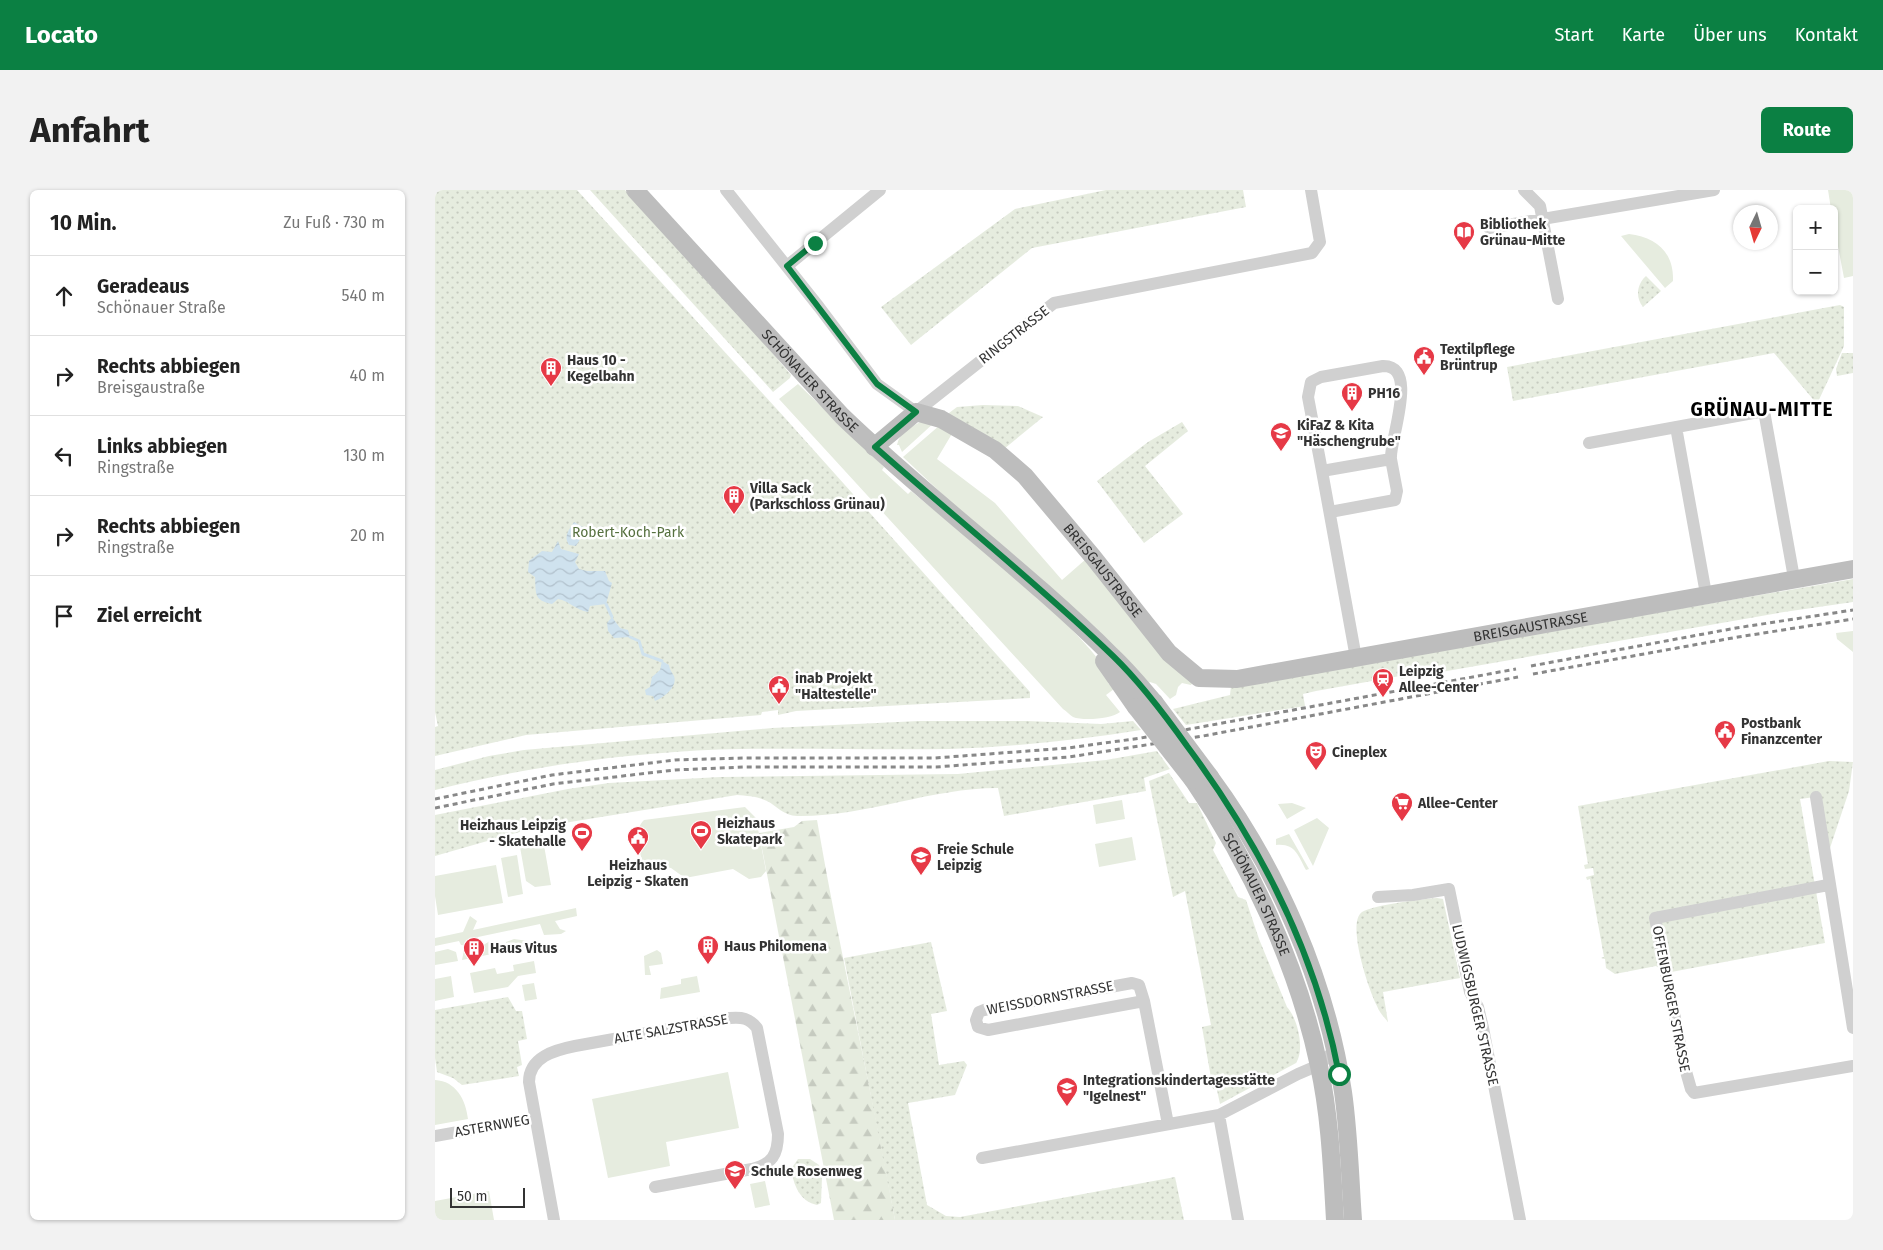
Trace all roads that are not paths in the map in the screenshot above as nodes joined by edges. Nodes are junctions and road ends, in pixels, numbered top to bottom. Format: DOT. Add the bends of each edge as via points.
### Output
graph roads {
  1 [pos="635,190"];
  2 [pos="726,190"];
  3 [pos="880,190"];
  4 [pos="1311,190"];
  5 [pos="1524,190"];
  6 [pos="1714,190"];
  7 [pos="1544,219"];
  8 [pos="1489,228"];
  9 [pos="787,266"];
  10 [pos="1558,299"];
  11 [pos="916,412"];
  12 [pos="1676,427"];
  13 [pos="1589,443"];
  14 [pos="875,447"];
  15 [pos="1391,459"];
  16 [pos="1322,471"];
  17 [pos="1329,512"];
  18 [pos="1853,569"];
  19 [pos="1794,578"];
  20 [pos="1706,594"];
  21 [pos="1068,616"];
  22 [pos="1356,658"];
  23 [pos="1202,778"];
  24 [pos="1816,797"];
  25 [pos="1828,885"];
  26 [pos="1378,897"];
  27 [pos="1144,1001"];
  28 [pos="1853,1028"];
  29 [pos="1336,1058"];
  30 [pos="1319,1065"];
  31 [pos="1853,1066"];
  32 [pos="1219,1115"];
  33 [pos="535,1118"];
  34 [pos="1168,1124"];
  35 [pos="435,1136"];
  36 [pos="982,1158"];
  37 [pos="655,1187"];
  38 [pos="554,1220"];
  39 [pos="1238,1220"];
  40 [pos="1335,1220"];
  41 [pos="1353,1220"];
  42 [pos="1520,1220"];
  1 -- 14 [label="main road, SCHÖNAUER STRASSE" via="745,307 818,392"];
  2 -- 9 [label="street"];
  3 -- 9 [label="street"];
  4 -- 11 [label="street, RINGSTRASSE" via="1320,242 1312,253 1054,303"];
  5 -- 7 [label="street" via="1540,206"];
  6 -- 7 [label="street"];
  7 -- 8 [label="street"];
  7 -- 10 [label="street"];
  9 -- 11 [label="street" via="877,384"];
  11 -- 14 [label="main road"];
  11 -- 22 [label="main road, BREISGAUSTRASSE" via="941,419 995,450 1025,476 1169,653 1199,678 1230,680"];
  12 -- 13 [label="street"];
  12 -- 19 [label="street" via="1764,411"];
  12 -- 20 [label="street"];
  14 -- 21 [label="main road, SCHÖNAUER STRASSE"];
  15 -- 16 [label="street"];
  15 -- 16 [label="street" via="1402,398 1396,370 1386,366 1321,377 1311,382 1309,397"];
  15 -- 17 [label="street" via="1397,491 1395,500"];
  16 -- 17 [label="street"];
  17 -- 22 [label="street"];
  18 -- 19 [label="main road, BREISGAUSTRASSE"];
  19 -- 20 [label="main road, BREISGAUSTRASSE"];
  20 -- 22 [label="main road, BREISGAUSTRASSE"];
  21 -- 23 [label="main road, SCHÖNAUER STRASSE, bridge" via="1137,707"];
  21 -- 23 [label="main road, SCHÖNAUER STRASSE, bridge" via="1114,657 1154,702"];
  23 -- 29 [label="main road, SCHÖNAUER STRASSE" via="1254,844 1288,912 1317,988"];
  23 -- 30 [label="main road, SCHÖNAUER STRASSE" via="1263,905 1299,994"];
  24 -- 25 [label="street"];
  25 -- 28 [label="street"];
  25 -- 31 [label="street, OFFENBURGER STRASSE" via="1655,918 1685,1068 1694,1093"];
  26 -- 42 [label="street, LUDWIGSBURGER STRASSE" via="1449,889 1470,992 1479,1007"];
  27 -- 27 [label="street, WEISSDORNSTRASSE" via="1139,985 1132,983 984,1010 979,1012 976,1020 978,1027 988,1030"];
  27 -- 34 [label="street, WEISSDORNSTRASSE"];
  29 -- 30 [label="street"];
  29 -- 41 [label="main road, SCHÖNAUER STRASSE" via="1347,1128"];
  30 -- 32 [label="street"];
  30 -- 40 [label="main road, SCHÖNAUER STRASSE" via="1330,1147"];
  32 -- 34 [label="street"];
  32 -- 39 [label="street"];
  33 -- 35 [label="street, ASTERNWEG"];
  33 -- 37 [label="street, ALTE SALZSTRASSE" via="529,1079 536,1063 549,1052 730,1018 750,1020 757,1028 778,1134 774,1158 752,1169"];
  33 -- 38 [label="street, ASTERNWEG"];
  34 -- 36 [label="street"];
}
